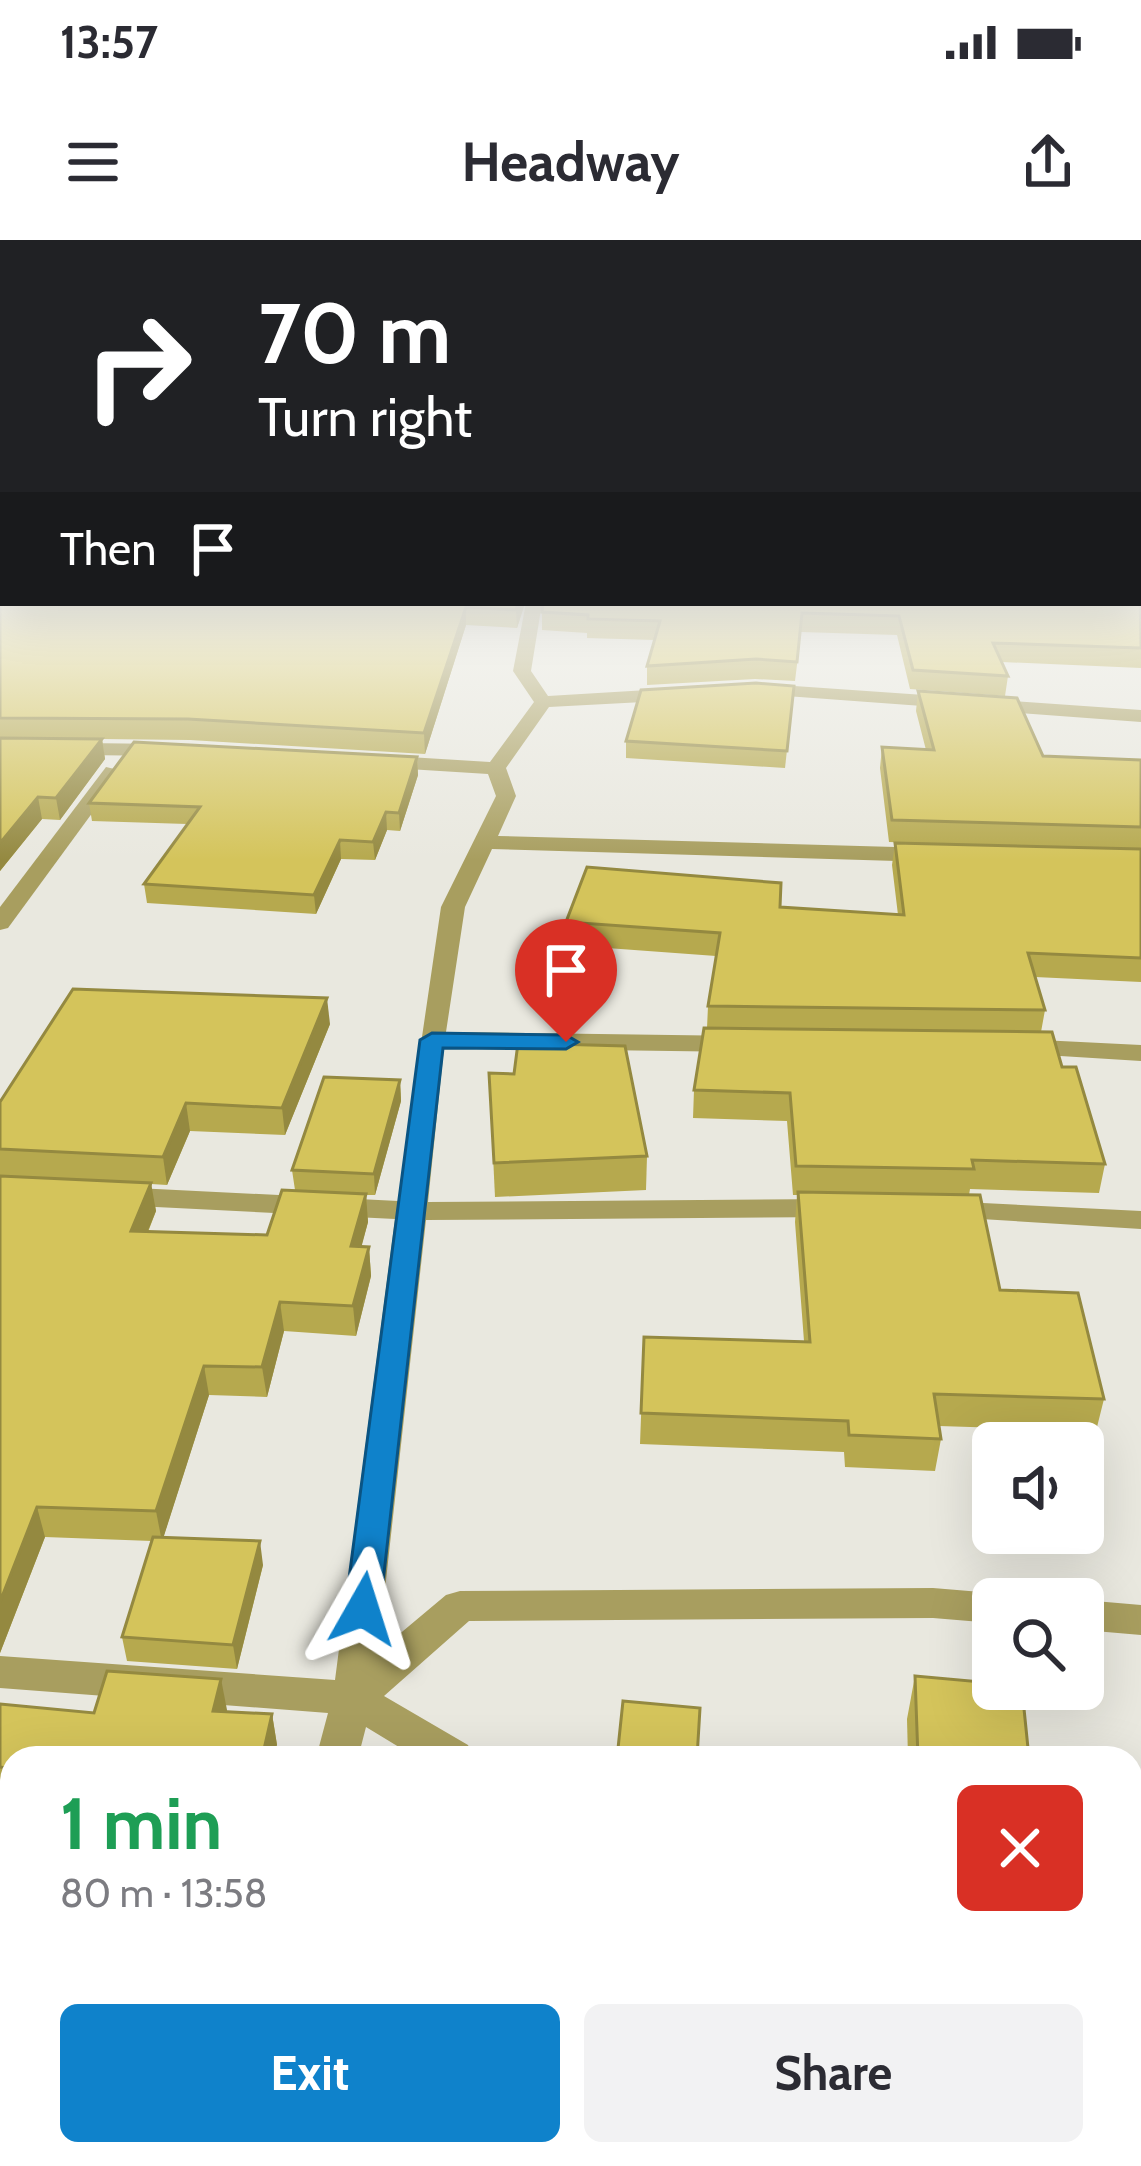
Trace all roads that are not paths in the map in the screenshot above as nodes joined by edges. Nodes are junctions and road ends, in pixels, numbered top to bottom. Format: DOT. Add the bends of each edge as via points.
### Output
graph roads {
  1 [pos="529,681"];
  2 [pos="732,691"];
  3 [pos="708,692"];
  4 [pos="543,702"];
  5 [pos="1141,716"];
  6 [pos="0,748"];
  7 [pos="190,750"];
  8 [pos="127,751"];
  9 [pos="355,760"];
  10 [pos="496,768"];
  11 [pos="482,842"];
  12 [pos="953,855"];
  13 [pos="0,923"];
  14 [pos="432,1040"];
  15 [pos="780,1044"];
  16 [pos="989,1047"];
  17 [pos="1141,1053"];
  18 [pos="92,1195"];
  19 [pos="862,1208"];
  20 [pos="910,1208"];
  21 [pos="413,1211"];
  22 [pos="1141,1220"];
  23 [pos="972,1606"];
  24 [pos="1104,1617"];
  25 [pos="1141,1620"];
  26 [pos="0,1672"];
  27 [pos="353,1699"];
  28 [pos="340,1746"];
  29 [pos="433,1746"];
  1 -- 4 [label="street"];
  2 -- 5 [label="street"];
  3 -- 4 [label="street"];
  4 -- 10 [label="street"];
  6 -- 8 [label="street"];
  7 -- 8 [label="street"];
  8 -- 13 [label="street"];
  9 -- 10 [label="street"];
  10 -- 11 [label="street" via="506,796"];
  11 -- 12 [label="street"];
  11 -- 14 [label="street" via="454,907"];
  14 -- 15 [label="street"];
  14 -- 21 [label="street"];
  16 -- 17 [label="street"];
  18 -- 21 [label="street"];
  19 -- 21 [label="street"];
  20 -- 22 [label="street"];
  21 -- 27 [label="street"];
  23 -- 27 [label="street" via="460,1606"];
  24 -- 25 [label="street"];
  26 -- 27 [label="street"];
  27 -- 28 [label="street"];
  27 -- 29 [label="street"];
}
